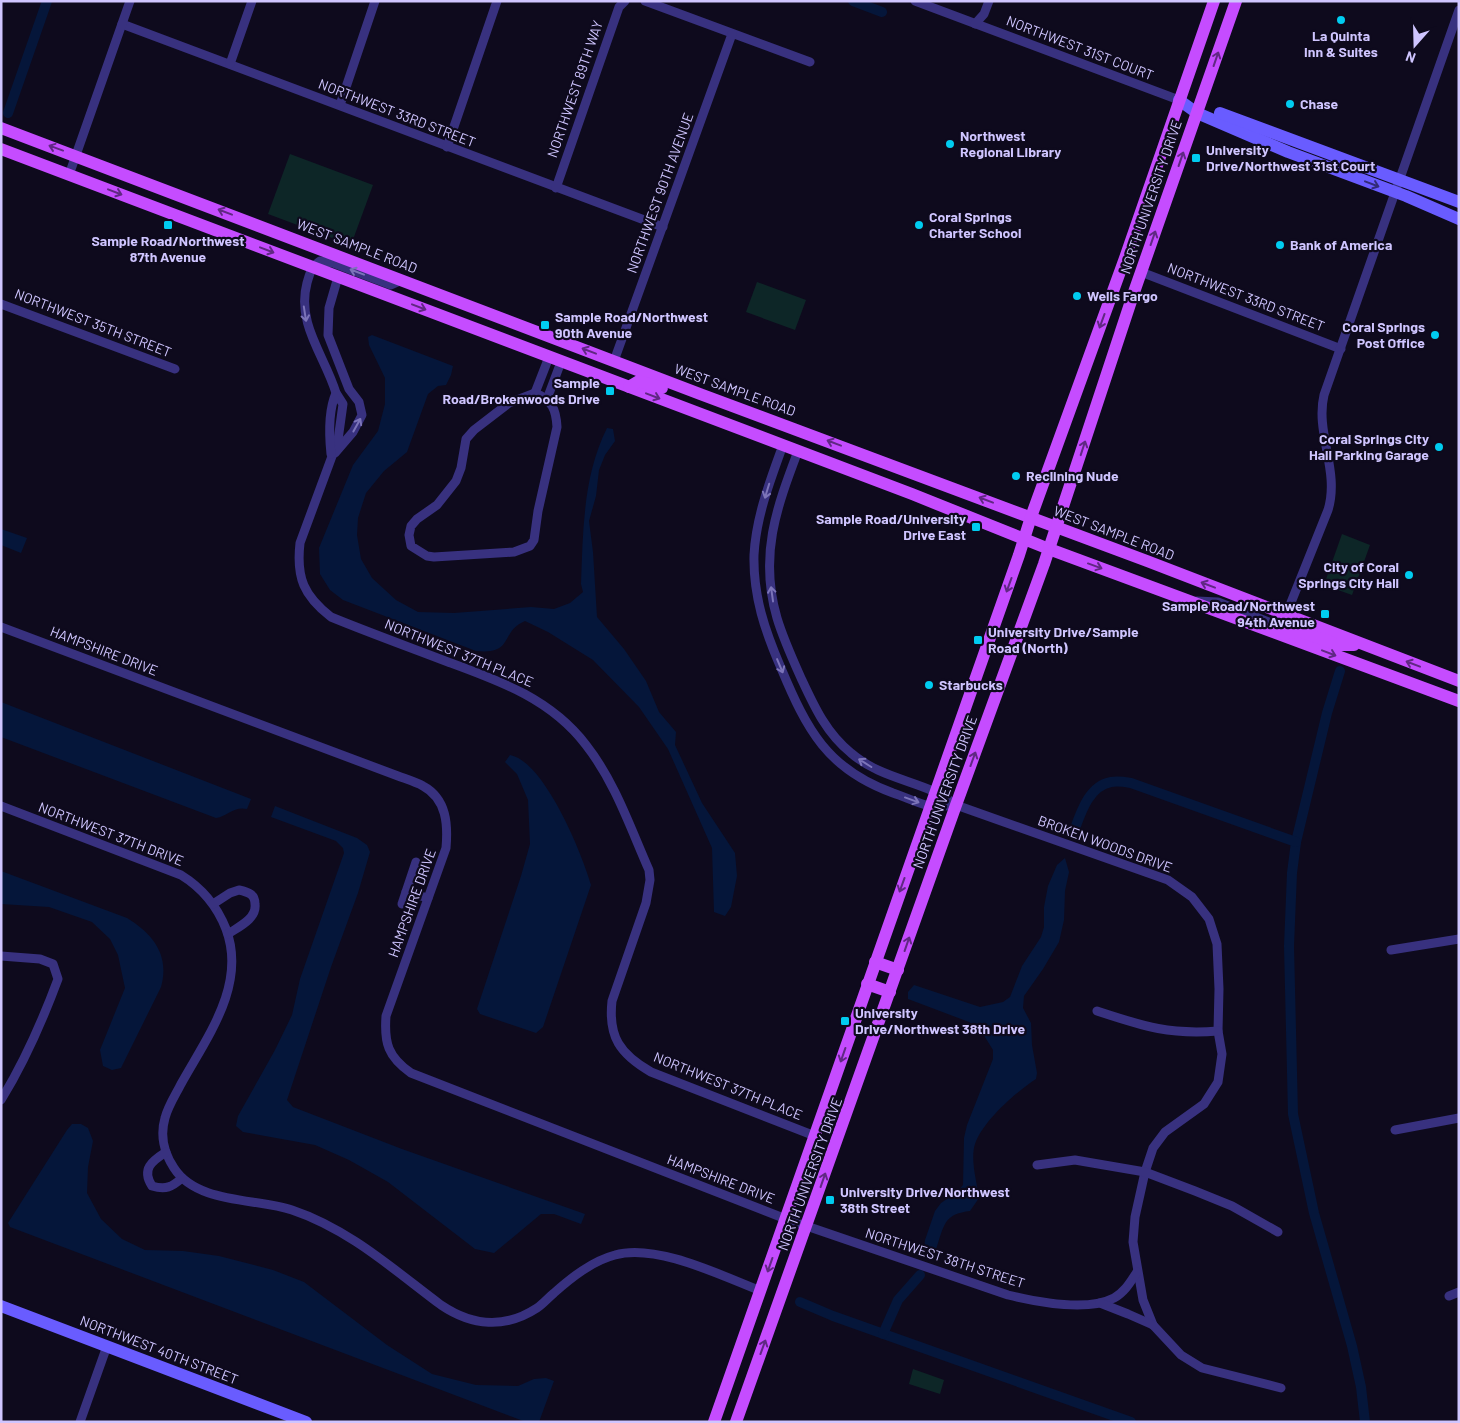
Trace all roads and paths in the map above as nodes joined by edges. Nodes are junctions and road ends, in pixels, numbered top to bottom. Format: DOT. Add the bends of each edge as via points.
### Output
graph roads {
  1 [pos="130,1"];
  2 [pos="252,1"];
  3 [pos="375,1"];
  4 [pos="497,1"];
  5 [pos="625,1"];
  6 [pos="645,1"];
  7 [pos="915,1"];
  8 [pos="989,1"];
  9 [pos="1214,1"];
  10 [pos="1236,1"];
  11 [pos="1459,10"];
  12 [pos="984,14"];
  13 [pos="122,24"];
  14 [pos="974,24"];
  15 [pos="988,28"];
  16 [pos="732,34"];
  17 [pos="810,62"];
  18 [pos="230,64"];
  19 [pos="1179,100"];
  20 [pos="340,105"];
  21 [pos="1198,109"];
  22 [pos="1,128"];
  23 [pos="447,147"];
  24 [pos="1,149"];
  25 [pos="76,156"];
  26 [pos="69,175"];
  27 [pos="1400,179"];
  28 [pos="556,188"];
  29 [pos="1395,192"];
  30 [pos="1459,202"];
  31 [pos="1459,219"];
  32 [pos="663,227"];
  33 [pos="1130,244"];
  34 [pos="1125,258"];
  35 [pos="312,267"];
  36 [pos="1141,272"];
  37 [pos="338,277"];
  38 [pos="402,280"];
  39 [pos="1133,295"];
  40 [pos="1,304"];
  41 [pos="492,335"];
  42 [pos="1340,349"];
  43 [pos="549,357"];
  44 [pos="614,361"];
  45 [pos="561,362"];
  46 [pos="175,369"];
  47 [pos="629,387"];
  48 [pos="349,388"];
  49 [pos="336,393"];
  50 [pos="535,393"];
  51 [pos="547,399"];
  52 [pos="739,408"];
  53 [pos="783,445"];
  54 [pos="798,451"];
  55 [pos="331,457"];
  56 [pos="1031,517"];
  57 [pos="1056,527"];
  58 [pos="757,532"];
  59 [pos="771,535"];
  60 [pos="1024,539"];
  61 [pos="1049,549"];
  62 [pos="1190,600"];
  63 [pos="1286,615"];
  64 [pos="1,627"];
  65 [pos="781,631"];
  66 [pos="1280,634"];
  67 [pos="767,636"];
  68 [pos="1367,646"];
  69 [pos="1459,681"];
  70 [pos="1459,701"];
  71 [pos="822,721"];
  72 [pos="808,726"];
  73 [pos="894,777"];
  74 [pos="889,791"];
  75 [pos="936,791"];
  76 [pos="956,805"];
  77 [pos="1,806"];
  78 [pos="930,806"];
  79 [pos="416,862"];
  80 [pos="406,892"];
  81 [pos="428,898"];
  82 [pos="213,904"];
  83 [pos="402,904"];
  84 [pos="228,934"];
  85 [pos="1459,938"];
  86 [pos="1391,950"];
  87 [pos="1,956"];
  88 [pos="875,962"];
  89 [pos="898,970"];
  90 [pos="867,984"];
  91 [pos="890,992"];
  92 [pos="1097,1011"];
  93 [pos="1218,1031"];
  94 [pos="2,1099"];
  95 [pos="1459,1118"];
  96 [pos="1395,1130"];
  97 [pos="815,1136"];
  98 [pos="166,1152"];
  99 [pos="1038,1165"];
  100 [pos="1145,1172"];
  101 [pos="182,1178"];
  102 [pos="786,1219"];
  103 [pos="807,1226"];
  104 [pos="1278,1232"];
  105 [pos="1137,1272"];
  106 [pos="761,1291"];
  107 [pos="1459,1292"];
  108 [pos="1449,1296"];
  109 [pos="1100,1304"];
  110 [pos="1,1306"];
  111 [pos="1153,1325"];
  112 [pos="107,1346"];
  113 [pos="1281,1388"];
  114 [pos="80,1422"];
  115 [pos="306,1422"];
  116 [pos="714,1422"];
  117 [pos="736,1422"];
  1 -- 13 [label="street"];
  2 -- 18 [label="street"];
  3 -- 20 [label="street"];
  4 -- 23 [label="street"];
  5 -- 28 [label="street, NORTHWEST 89TH WAY" via="619,7"];
  6 -- 16 [label="street"];
  7 -- 14 [label="street, NORTHWEST 31ST COURT"];
  8 -- 12 [label="street"];
  9 -- 19 [label="main road, NORTH UNIVERSITY DRIVE"];
  21 -- 10 [label="main road, NORTH UNIVERSITY DRIVE, one-way"];
  11 -- 27 [label="street"];
  12 -- 14 [label="street"];
  12 -- 15 [label="street"];
  13 -- 18 [label="street, NORTHWEST 33RD STREET"];
  13 -- 25 [label="street"];
  14 -- 15 [label="street, NORTHWEST 31ST COURT"];
  15 -- 19 [label="street, NORTHWEST 31ST COURT"];
  16 -- 17 [label="street"];
  16 -- 32 [label="street, NORTHWEST 90TH AVENUE"];
  18 -- 20 [label="street, NORTHWEST 33RD STREET"];
  19 -- 21 [label="street, NORTHWEST 31ST COURT"];
  19 -- 33 [label="main road, NORTH UNIVERSITY DRIVE"];
  20 -- 23 [label="street, NORTHWEST 33RD STREET"];
  21 -- 27 [label="street, NORTHWEST 31ST COURT"];
  21 -- 29 [label="street, NORTHWEST 31ST COURT, one-way" via="1288,152"];
  36 -- 21 [label="main road, NORTH UNIVERSITY DRIVE, one-way"];
  25 -- 22 [label="main road, WEST SAMPLE ROAD, one-way"];
  23 -- 28 [label="street, NORTHWEST 33RD STREET"];
  24 -- 26 [label="main road"];
  25 -- 26 [label="street"];
  38 -- 25 [label="main road, WEST SAMPLE ROAD, one-way"];
  26 -- 35 [label="main road, one-way"];
  27 -- 29 [label="street"];
  27 -- 30 [label="street, NORTHWEST 31ST COURT"];
  28 -- 32 [label="street, NORTHWEST 33RD STREET"];
  29 -- 31 [label="street, NORTHWEST 31ST COURT"];
  29 -- 42 [label="street"];
  32 -- 44 [label="street, NORTHWEST 90TH AVENUE"];
  33 -- 34 [label="main road, NORTH UNIVERSITY DRIVE"];
  33 -- 36 [label="main road" via="1136,267"];
  34 -- 39 [label="main road"];
  34 -- 56 [label="main road, NORTH UNIVERSITY DRIVE, one-way"];
  35 -- 37 [label="main road"];
  38 -- 35 [label="street, one-way" via="391,285 320,261"];
  35 -- 49 [label="street, one-way" via="304,297 304,316"];
  36 -- 39 [label="main road, NORTH UNIVERSITY DRIVE"];
  36 -- 42 [label="street, NORTHWEST 33RD STREET"];
  37 -- 41 [label="main road, one-way"];
  37 -- 48 [label="street, NORTHWEST 37TH PLACE" via="328,308 327,326 331,346"];
  44 -- 38 [label="main road, WEST SAMPLE ROAD, one-way"];
  57 -- 39 [label="main road, NORTH UNIVERSITY DRIVE, one-way"];
  40 -- 46 [label="street, NORTHWEST 35TH STREET"];
  41 -- 43 [label="main road"];
  41 -- 44 [label="main road" via="519,337 598,366 607,366"];
  42 -- 63 [label="street" via="1322,407 1332,494"];
  43 -- 45 [label="main road"];
  43 -- 50 [label="street"];
  44 -- 52 [label="main road, WEST SAMPLE ROAD"];
  45 -- 47 [label="main road"];
  45 -- 51 [label="street"];
  47 -- 52 [label="main road" via="639,381 650,383 711,407"];
  47 -- 53 [label="main road, one-way"];
  48 -- 49 [label="street"];
  55 -- 48 [label="street, NORTHWEST 37TH PLACE, one-way" via="353,432 362,415 359,402"];
  49 -- 55 [label="street, NORTHWEST 37TH PLACE" via="332,403"];
  50 -- 51 [label="street"];
  50 -- 51 [label="street" via="509,403 466,439 456,481 437,505 411,526 411,546 434,557 514,552 530,546 534,540 557,427 554,406"];
  56 -- 52 [label="main road, WEST SAMPLE ROAD, one-way"];
  53 -- 54 [label="main road"];
  53 -- 58 [label="street, BROKEN WOODS DRIVE, one-way"];
  54 -- 59 [label="street, BROKEN WOODS DRIVE"];
  54 -- 60 [label="main road"];
  55 -- 97 [label="street, NORTHWEST 37TH PLACE" via="300,543 300,576 311,600 331,617 494,679 535,699 554,711 586,744 612,786 649,870 650,880 646,903 612,1001 612,1032 618,1044 635,1063 651,1072"];
  56 -- 57 [label="main road, WEST SAMPLE ROAD"];
  56 -- 60 [label="main road, NORTH UNIVERSITY DRIVE"];
  57 -- 61 [label="main road, NORTH UNIVERSITY DRIVE"];
  63 -- 57 [label="main road, WEST SAMPLE ROAD, one-way"];
  58 -- 59 [label="street"];
  58 -- 67 [label="street, BROKEN WOODS DRIVE" via="754,556 756,589"];
  65 -- 59 [label="street, BROKEN WOODS DRIVE, one-way" via="770,588"];
  60 -- 61 [label="main road"];
  60 -- 75 [label="main road, NORTH UNIVERSITY DRIVE, one-way"];
  61 -- 62 [label="main road, one-way"];
  76 -- 61 [label="main road, NORTH UNIVERSITY DRIVE, one-way"];
  62 -- 63 [label="street" via="1218,602 1271,623"];
  62 -- 66 [label="main road"];
  63 -- 68 [label="main road, WEST SAMPLE ROAD"];
  64 -- 81 [label="street, HAMPSHIRE DRIVE" via="424,786 437,797 447,828 446,848"];
  65 -- 67 [label="street"];
  65 -- 71 [label="street, BROKEN WOODS DRIVE"];
  66 -- 68 [label="main road" via="1300,631 1338,645"];
  66 -- 70 [label="main road, one-way"];
  67 -- 72 [label="street, BROKEN WOODS DRIVE, one-way"];
  69 -- 68 [label="main road, WEST SAMPLE ROAD, one-way"];
  71 -- 72 [label="street"];
  73 -- 71 [label="street, BROKEN WOODS DRIVE, one-way" via="874,769 851,753"];
  72 -- 74 [label="street, BROKEN WOODS DRIVE" via="836,761 868,782"];
  73 -- 74 [label="street"];
  73 -- 75 [label="street, BROKEN WOODS DRIVE"];
  74 -- 78 [label="street, BROKEN WOODS DRIVE, one-way"];
  75 -- 76 [label="street, BROKEN WOODS DRIVE"];
  75 -- 78 [label="main road, NORTH UNIVERSITY DRIVE"];
  76 -- 78 [label="street, BROKEN WOODS DRIVE"];
  89 -- 76 [label="main road, NORTH UNIVERSITY DRIVE, one-way"];
  76 -- 93 [label="street, BROKEN WOODS DRIVE" via="1168,880 1192,897 1209,919 1217,944"];
  77 -- 82 [label="street, NORTHWEST 37TH DRIVE" via="169,869 191,881"];
  78 -- 88 [label="main road, NORTH UNIVERSITY DRIVE, one-way"];
  79 -- 80 [label="street"];
  80 -- 81 [label="street"];
  80 -- 83 [label="street"];
  81 -- 102 [label="street, HAMPSHIRE DRIVE" via="386,1016 384,1034 389,1051 400,1065 417,1076"];
  82 -- 84 [label="street, NORTHWEST 37TH DRIVE"];
  82 -- 84 [label="street" via="239,890 252,895 255,900 256,910 249,919"];
  84 -- 98 [label="street" via="232,964 227,995 165,1117"];
  85 -- 86 [label="street"];
  87 -- 94 [label="street" via="40,959 53,964 58,979 21,1068"];
  88 -- 89 [label="main road"];
  88 -- 90 [label="main road, NORTH UNIVERSITY DRIVE"];
  89 -- 91 [label="main road, NORTH UNIVERSITY DRIVE"];
  90 -- 91 [label="main road"];
  90 -- 97 [label="main road, NORTH UNIVERSITY DRIVE, one-way"];
  103 -- 91 [label="main road, NORTH UNIVERSITY DRIVE, one-way"];
  92 -- 93 [label="street" via="1148,1028 1193,1033"];
  93 -- 100 [label="street, BROKEN WOODS DRIVE" via="1222,1054 1218,1082 1204,1104 1164,1132 1153,1148"];
  95 -- 96 [label="street"];
  97 -- 102 [label="main road, NORTH UNIVERSITY DRIVE"];
  98 -- 101 [label="street"];
  98 -- 101 [label="street" via="150,1164 148,1180 152,1186 165,1189"];
  99 -- 100 [label="street" via="1075,1160"];
  100 -- 104 [label="street" via="1232,1206"];
  100 -- 105 [label="street, BROKEN WOODS DRIVE" via="1135,1217 1133,1242"];
  101 -- 106 [label="street" via="192,1186 214,1194 290,1209 328,1224 441,1305 467,1319 506,1322 523,1316 538,1308 583,1270 615,1255 631,1252 667,1257"];
  102 -- 103 [label="street, NORTHWEST 38TH STREET"];
  102 -- 106 [label="main road, NORTH UNIVERSITY DRIVE, one-way"];
  103 -- 109 [label="street, NORTHWEST 38TH STREET" via="1034,1302"];
  117 -- 103 [label="main road, NORTH UNIVERSITY DRIVE, one-way"];
  105 -- 109 [label="street, NORTHWEST 38TH STREET" via="1116,1297"];
  105 -- 111 [label="street, NORTHWEST 38TH STREET"];
  106 -- 116 [label="main road, NORTH UNIVERSITY DRIVE"];
  107 -- 108 [label="street"];
  109 -- 111 [label="street, NORTHWEST 38TH STREET"];
  110 -- 112 [label="street, NORTHWEST 40TH STREET"];
  111 -- 113 [label="street, NORTHWEST 38TH STREET" via="1181,1355 1202,1368"];
  112 -- 114 [label="street"];
  112 -- 115 [label="street, NORTHWEST 40TH STREET"];
}
